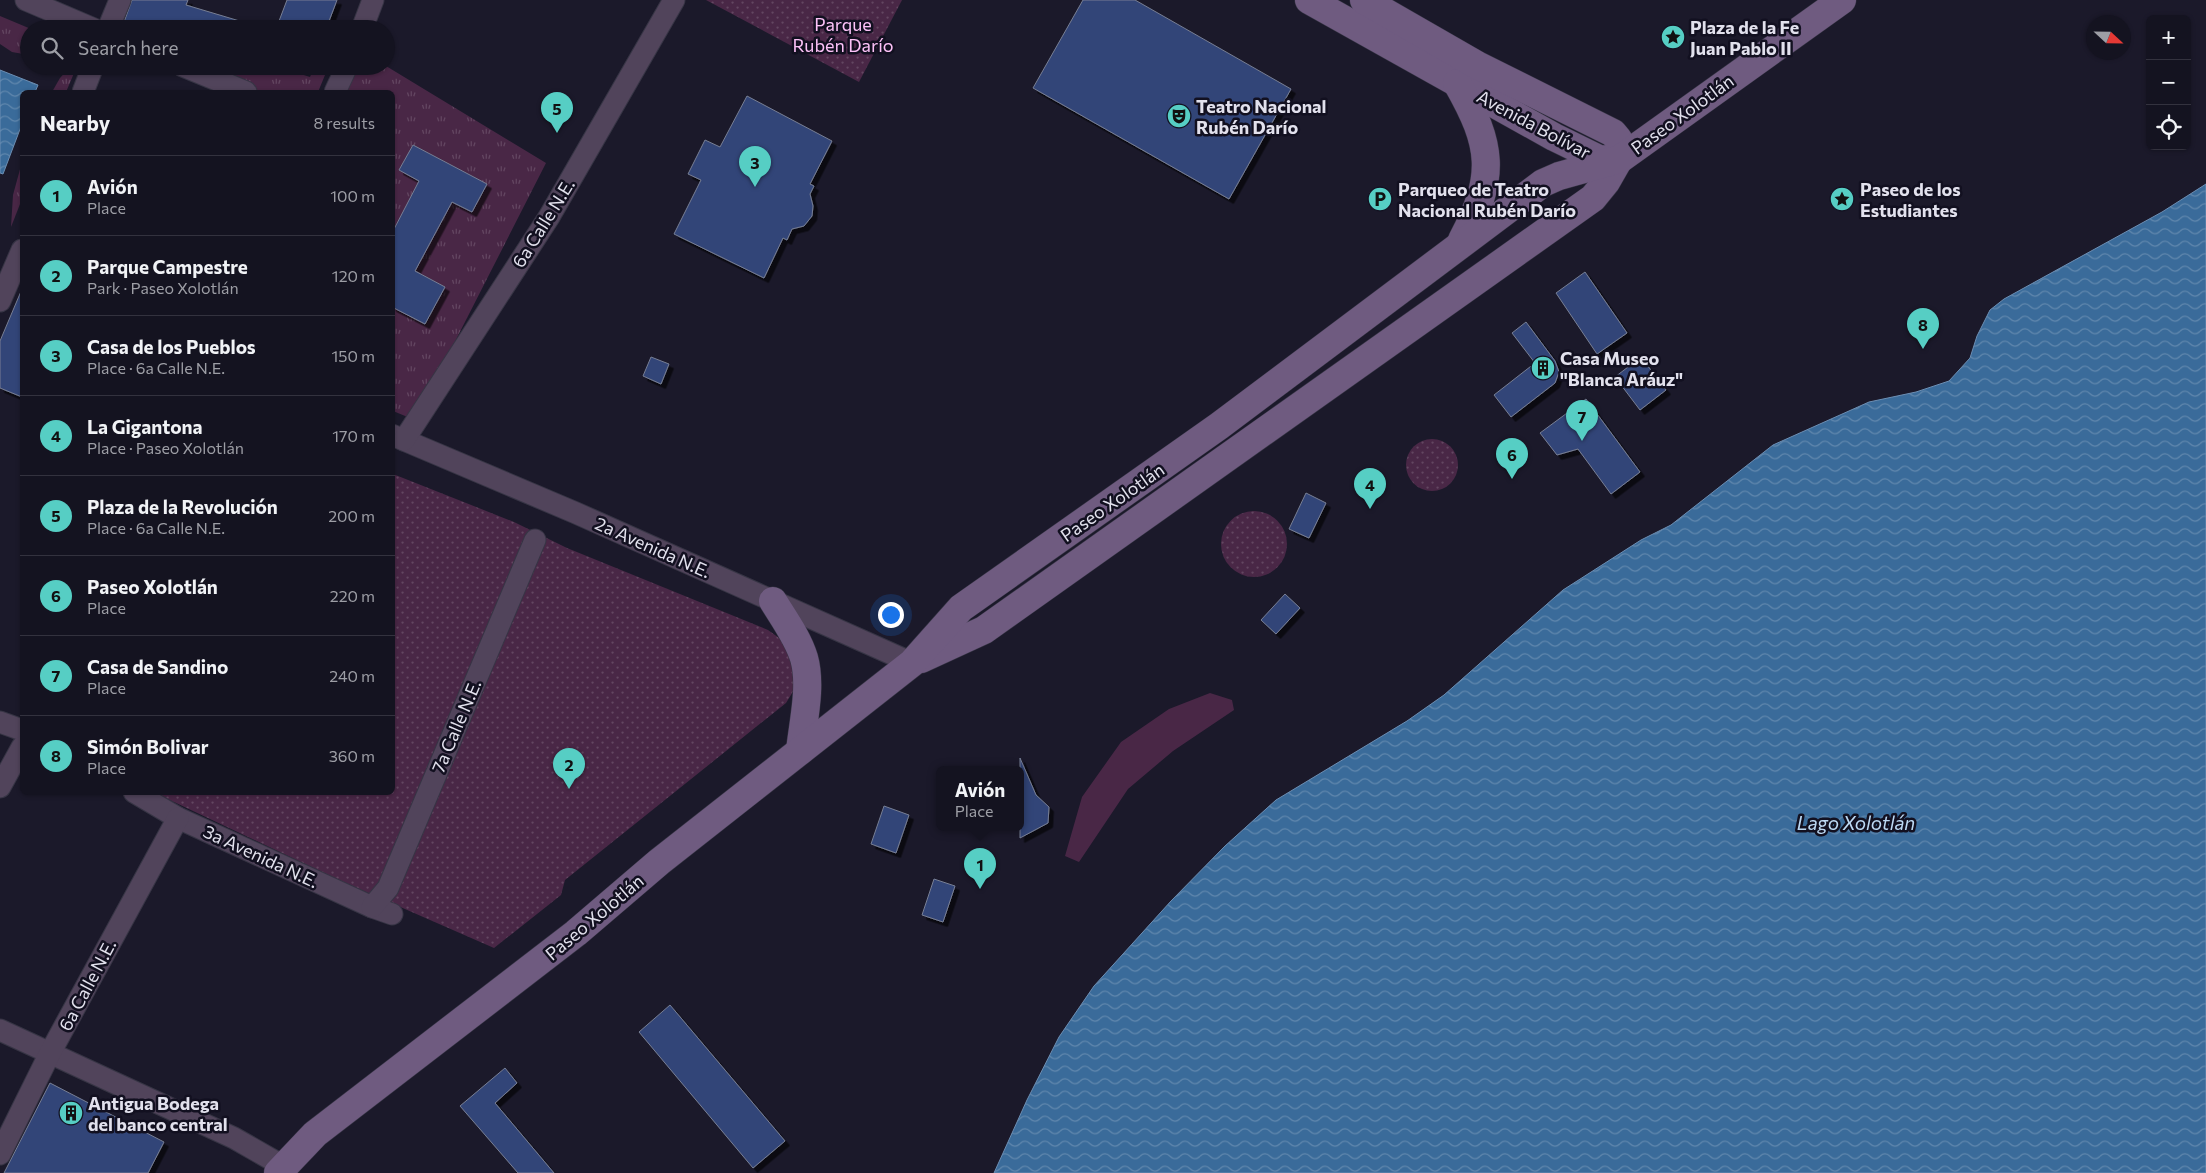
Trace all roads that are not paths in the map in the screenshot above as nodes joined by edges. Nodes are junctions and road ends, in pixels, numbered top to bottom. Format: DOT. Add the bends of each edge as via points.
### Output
graph roads {
  1 [pos="26,0"];
  2 [pos="120,0"];
  3 [pos="373,0"];
  4 [pos="674,0"];
  5 [pos="1310,0"];
  6 [pos="1364,0"];
  7 [pos="1842,0"];
  8 [pos="73,20"];
  9 [pos="112,20"];
  10 [pos="365,20"];
  11 [pos="90,75"];
  12 [pos="205,75"];
  13 [pos="343,75"];
  14 [pos="1457,83"];
  15 [pos="84,90"];
  16 [pos="241,90"];
  17 [pos="337,90"];
  18 [pos="1676,119"];
  19 [pos="1609,130"];
  20 [pos="1620,159"];
  21 [pos="1458,246"];
  22 [pos="16,258"];
  23 [pos="0,301"];
  24 [pos="398,438"];
  25 [pos="535,540"];
  26 [pos="773,600"];
  27 [pos="912,663"];
  28 [pos="0,722"];
  29 [pos="20,729"];
  30 [pos="20,751"];
  31 [pos="800,751"];
  32 [pos="0,787"];
  33 [pos="139,795"];
  34 [pos="178,818"];
  35 [pos="382,911"];
  36 [pos="0,1030"];
  37 [pos="50,1054"];
  38 [pos="0,1154"];
  39 [pos="280,1170"];
  1 -- 8 [label="street"];
  2 -- 9 [label="street"];
  3 -- 10 [label="street"];
  4 -- 24 [label="street, 6a Calle N.E." via="548,217"];
  5 -- 14 [label="street, Avenida Bolívar"];
  6 -- 19 [label="street, Avenida Bolívar" via="1477,65"];
  7 -- 18 [label="street, Paseo Xolotlán"];
  11 -- 15 [label="street"];
  12 -- 16 [label="street"];
  13 -- 17 [label="street"];
  14 -- 20 [label="street, Avenida Bolívar" via="1599,159"];
  14 -- 21 [label="street" via="1478,122 1487,166 1480,203"];
  18 -- 19 [label="street" via="1642,135 1623,135"];
  18 -- 20 [label="street, Paseo Xolotlán"];
  19 -- 20 [label="street, Avenida Bolívar" via="1618,139"];
  20 -- 21 [label="street, Paseo Xolotlán" via="1544,183"];
  20 -- 27 [label="street, Paseo Xolotlán" via="1593,198 984,630"];
  21 -- 27 [label="street, Paseo Xolotlán" via="1219,426 961,608"];
  22 -- 23 [label="street"];
  24 -- 26 [label="street, 2a Avenida N.E."];
  25 -- 35 [label="street, 7a Calle N.E." via="388,888"];
  26 -- 27 [label="street, 2a Avenida N.E."];
  26 -- 31 [label="street" via="796,638 804,659 806,684"];
  27 -- 31 [label="street, Paseo Xolotlán"];
  28 -- 29 [label="street"];
  30 -- 32 [label="street"];
  31 -- 39 [label="street, Paseo Xolotlán" via="659,862 576,933 314,1134"];
  33 -- 34 [label="street, 3a Avenida N.E."];
  34 -- 35 [label="street, 3a Avenida N.E."];
  34 -- 37 [label="street, 6a Calle N.E."];
  36 -- 37 [label="street"];
  37 -- 38 [label="street, 6a Calle N.E."];
  37 -- 39 [label="street" via="234,1138"];
}
